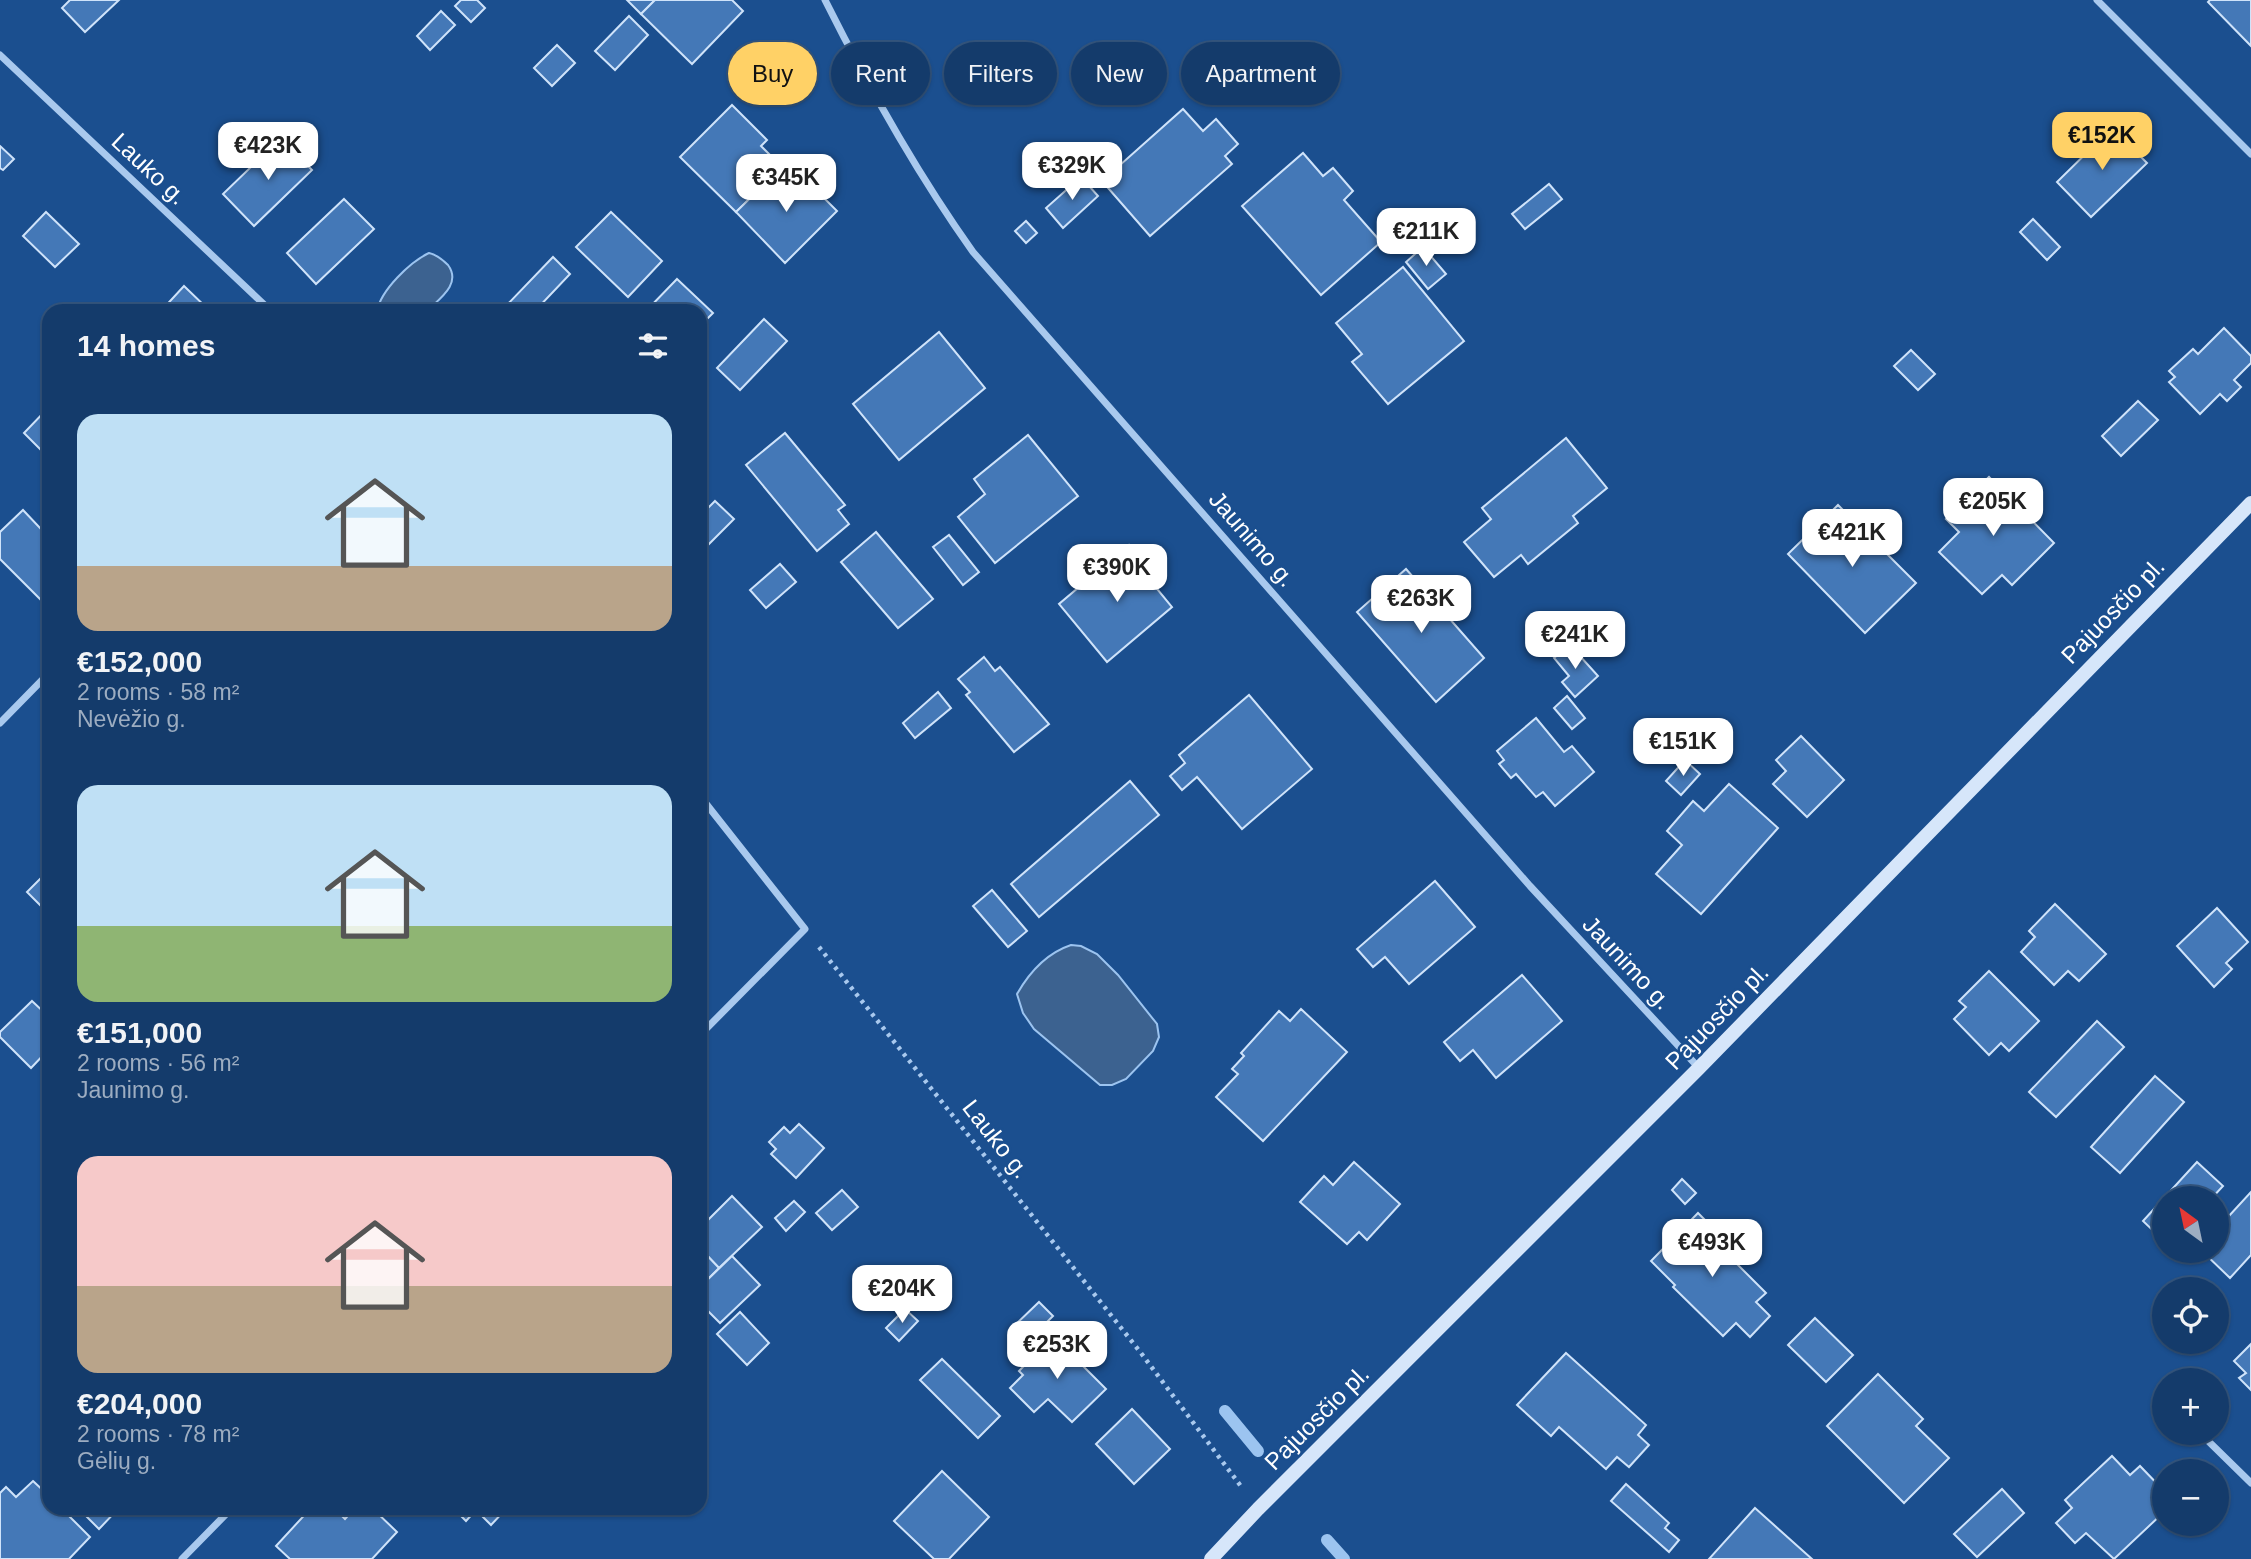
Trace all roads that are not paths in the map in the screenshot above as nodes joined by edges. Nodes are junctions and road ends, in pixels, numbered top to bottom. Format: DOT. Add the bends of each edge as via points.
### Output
graph roads {
  1 [pos="825,0"];
  2 [pos="2097,0"];
  3 [pos="0,55"];
  4 [pos="2251,154"];
  5 [pos="264,304"];
  6 [pos="2251,503"];
  7 [pos="42,680"];
  8 [pos="0,723"];
  9 [pos="707,805"];
  10 [pos="707,1028"];
  11 [pos="1699,1068"];
  12 [pos="2212,1445"];
  13 [pos="2251,1483"];
  14 [pos="225,1515"];
  15 [pos="182,1559"];
  16 [pos="1211,1559"];
  1 -- 11 [label="street, Jaunimo g." via="898,138 974,252 1530,886"];
  2 -- 4 [label="street"];
  3 -- 5 [label="street, Lauko g."];
  6 -- 11 [label="main road, Pajuosčio pl."];
  7 -- 8 [label="street"];
  9 -- 10 [label="street" via="805,929"];
  11 -- 16 [label="main road, Pajuosčio pl."];
  12 -- 13 [label="street"];
  14 -- 15 [label="street"];
}
